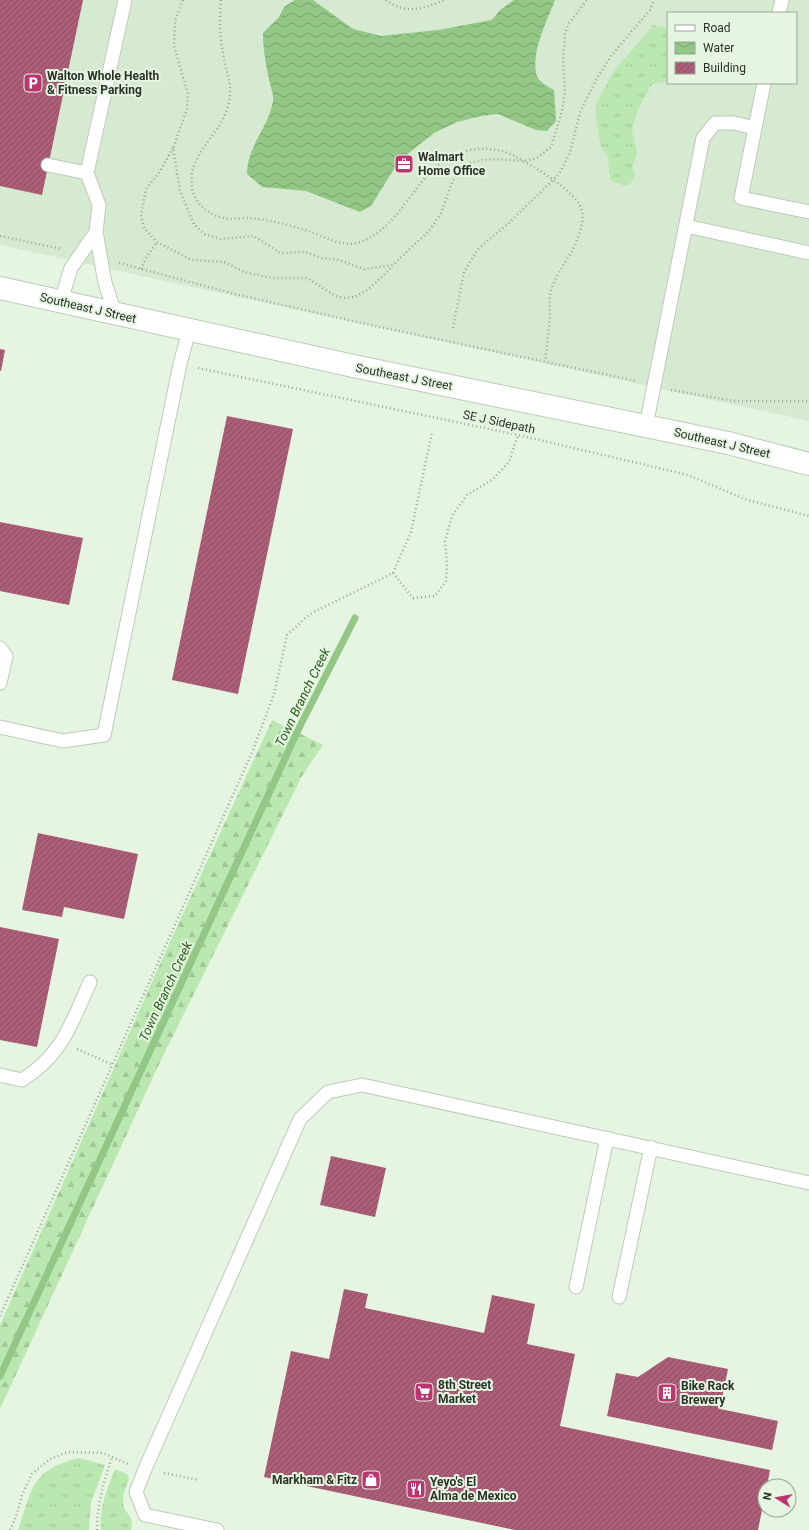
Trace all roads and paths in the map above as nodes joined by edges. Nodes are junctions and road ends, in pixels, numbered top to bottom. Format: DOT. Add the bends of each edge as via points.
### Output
graph roads {
  1 [pos="125,0"];
  2 [pos="183,0"];
  3 [pos="221,0"];
  4 [pos="386,0"];
  5 [pos="441,0"];
  6 [pos="587,0"];
  7 [pos="654,0"];
  8 [pos="782,0"];
  9 [pos="779,12"];
  10 [pos="764,84"];
  11 [pos="755,128"];
  12 [pos="173,148"];
  13 [pos="524,161"];
  14 [pos="48,165"];
  15 [pos="87,173"];
  16 [pos="552,181"];
  17 [pos="809,212"];
  18 [pos="686,226"];
  19 [pos="96,232"];
  20 [pos="0,236"];
  21 [pos="157,242"];
  22 [pos="65,249"];
  23 [pos="809,253"];
  24 [pos="117,263"];
  25 [pos="393,265"];
  26 [pos="141,269"];
  27 [pos="0,288"];
  28 [pos="61,301"];
  29 [pos="115,313"];
  30 [pos="453,328"];
  31 [pos="189,331"];
  32 [pos="545,362"];
  33 [pos="180,364"];
  34 [pos="635,380"];
  35 [pos="673,390"];
  36 [pos="809,401"];
  37 [pos="646,426"];
  38 [pos="432,432"];
  39 [pos="518,435"];
  40 [pos="809,464"];
  41 [pos="809,516"];
  42 [pos="392,573"];
  43 [pos="0,648"];
  44 [pos="0,683"];
  45 [pos="0,727"];
  46 [pos="90,982"];
  47 [pos="62,1043"];
  48 [pos="112,1064"];
  49 [pos="0,1075"];
  50 [pos="608,1138"];
  51 [pos="651,1147"];
  52 [pos="809,1182"];
  53 [pos="576,1287"];
  54 [pos="619,1297"];
  55 [pos="0,1316"];
  56 [pos="112,1457"];
  57 [pos="129,1464"];
  58 [pos="161,1473"];
  59 [pos="199,1480"];
  60 [pos="10,1530"];
  61 [pos="97,1530"];
  62 [pos="217,1530"];
  1 -- 15 [label="lane"];
  2 -- 12 [label="path" via="175,22 174,46 188,94 187,109"];
  3 -- 13 [label="path" via="219,21 224,62 230,79 230,95 227,109 195,161 192,174 195,199 202,208 214,215 281,224 310,231 326,239 352,244 365,241 380,232 440,163 453,154 486,148 513,155"];
  4 -- 5 [label="path" via="400,8 415,10"];
  6 -- 13 [label="path" via="569,23 564,42 562,111 551,147 537,158"];
  7 -- 16 [label="path" via="650,10 611,56 596,80 580,112 570,153 559,174"];
  8 -- 9 [label="lane"];
  10 -- 11 [label="lane"];
  11 -- 17 [label="lane" via="741,198"];
  11 -- 18 [label="lane" via="734,123 715,123 703,138"];
  12 -- 21 [label="path" via="159,173 146,189 141,215 144,228"];
  12 -- 25 [label="path" via="180,191 194,224 204,234 220,239 254,236 280,252 306,252 364,269"];
  13 -- 16 [label="path"];
  13 -- 25 [label="path" via="481,160 462,169 453,180 441,213 430,230"];
  14 -- 15 [label="lane"];
  15 -- 19 [label="lane" via="99,205"];
  16 -- 30 [label="path" via="478,249 464,272"];
  16 -- 32 [label="path" via="576,199 583,213 579,235 550,295"];
  18 -- 23 [label="lane"];
  18 -- 37 [label="lane"];
  19 -- 28 [label="lane" via="71,268"];
  19 -- 29 [label="lane" via="105,283"];
  20 -- 22 [label="path"];
  21 -- 25 [label="path" via="192,260 224,262 244,272 273,278 307,278 343,298 355,297 369,289"];
  21 -- 26 [label="path"];
  24 -- 26 [label="path"];
  26 -- 32 [label="path" via="347,320"];
  27 -- 28 [label="main road, Southeast J Street"];
  28 -- 29 [label="main road, Southeast J Street"];
  29 -- 31 [label="main road, Southeast J Street"];
  31 -- 33 [label="lane"];
  31 -- 37 [label="main road, Southeast J Street"];
  32 -- 34 [label="path"];
  33 -- 39 [label="path, SE J Sidepath"];
  33 -- 45 [label="lane" via="104,735 63,741"];
  35 -- 36 [label="path" via="735,401"];
  37 -- 40 [label="main road, Southeast J Street" via="728,443"];
  38 -- 42 [label="path" via="410,532"];
  39 -- 41 [label="path, SE J Sidepath" via="688,475 747,500"];
  39 -- 42 [label="path" via="509,462 493,479 466,495 452,516 445,541 446,581 435,596 413,598"];
  42 -- 48 [label="path" via="310,614 287,635 274,694 253,750"];
  43 -- 44 [label="lane" via="6,656"];
  46 -- 47 [label="lane"];
  47 -- 48 [label="path"];
  47 -- 49 [label="lane" via="40,1069 22,1080"];
  48 -- 55 [label="path"];
  50 -- 51 [label="lane"];
  50 -- 53 [label="lane"];
  50 -- 62 [label="lane" via="362,1085 328,1092 300,1118 136,1492 145,1515"];
  51 -- 52 [label="lane"];
  51 -- 54 [label="lane"];
  56 -- 57 [label="path"];
  56 -- 60 [label="path" via="103,1453 68,1452 50,1459 32,1474"];
  56 -- 61 [label="path" via="97,1512"];
  58 -- 59 [label="path"];
}
